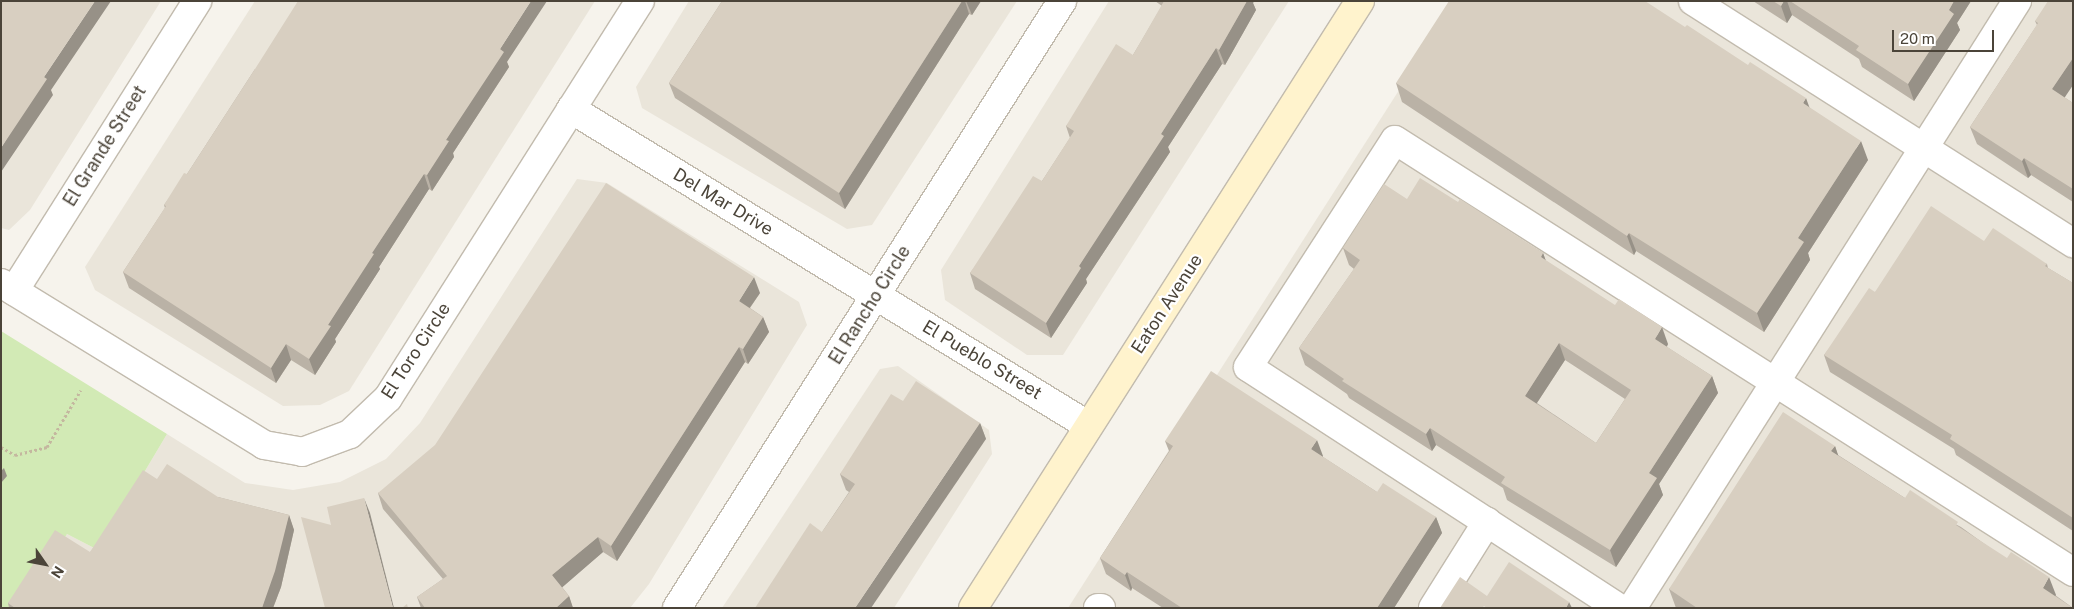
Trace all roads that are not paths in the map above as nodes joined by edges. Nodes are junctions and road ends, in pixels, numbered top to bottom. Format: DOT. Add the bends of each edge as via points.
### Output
graph roads {
  1 [pos="197,1"];
  2 [pos="640,1"];
  3 [pos="1062,1"];
  4 [pos="1360,1"];
  5 [pos="1693,1"];
  6 [pos="2016,1"];
  7 [pos="571,109"];
  8 [pos="1924,147"];
  9 [pos="2073,243"];
  10 [pos="8,287"];
  11 [pos="876,295"];
  12 [pos="1775,382"];
  13 [pos="1089,426"];
  14 [pos="1487,522"];
  15 [pos="2073,572"];
  16 [pos="676,608"];
  17 [pos="973,608"];
  18 [pos="1433,608"];
  19 [pos="1619,608"];
  20 [pos="1632,608"];
  1 -- 10 [label="street, El Grande Street"];
  2 -- 7 [label="street, El Toro Circle"];
  3 -- 11 [label="street, El Rancho Circle"];
  4 -- 13 [label="street, Eaton Avenue"];
  5 -- 8 [label="street"];
  6 -- 8 [label="street"];
  7 -- 10 [label="street, El Toro Circle" via="388,398 350,434 302,452 264,445"];
  7 -- 11 [label="street, Del Mar Drive"];
  8 -- 9 [label="street"];
  8 -- 12 [label="street"];
  11 -- 13 [label="street, El Pueblo Street"];
  11 -- 16 [label="street, El Rancho Circle"];
  12 -- 14 [label="street" via="1395,140 1248,367"];
  12 -- 15 [label="street"];
  12 -- 20 [label="street"];
  13 -- 17 [label="street, Eaton Avenue"];
  14 -- 18 [label="street"];
  14 -- 19 [label="street"];
}
